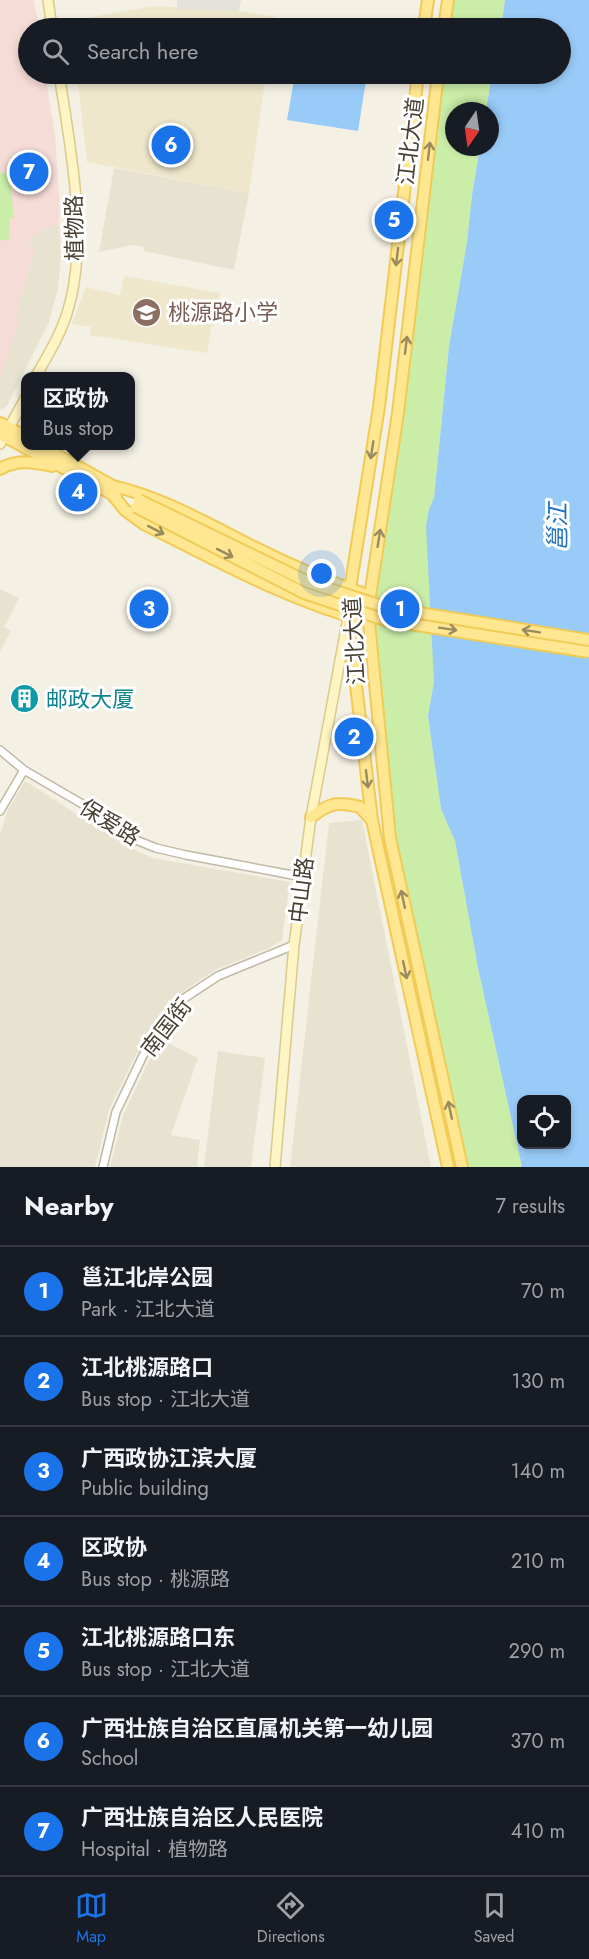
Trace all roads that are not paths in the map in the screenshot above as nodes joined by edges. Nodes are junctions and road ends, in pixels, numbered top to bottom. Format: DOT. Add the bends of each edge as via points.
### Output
graph roads {
  1 [pos="48,0"];
  2 [pos="428,0"];
  3 [pos="448,0"];
  4 [pos="51,18"];
  5 [pos="425,18"];
  6 [pos="445,18"];
  7 [pos="60,84"];
  8 [pos="417,84"];
  9 [pos="437,84"];
  10 [pos="38,372"];
  11 [pos="21,405"];
  12 [pos="3,433"];
  13 [pos="21,436"];
  14 [pos="21,443"];
  15 [pos="33,450"];
  16 [pos="48,450"];
  17 [pos="64,468"];
  18 [pos="0,469"];
  19 [pos="112,489"];
  20 [pos="138,503"];
  21 [pos="350,589"];
  22 [pos="370,596"];
  23 [pos="348,616"];
  24 [pos="369,622"];
  25 [pos="589,640"];
  26 [pos="589,652"];
  27 [pos="0,750"];
  28 [pos="24,770"];
  29 [pos="0,811"];
  30 [pos="311,817"];
  31 [pos="372,820"];
  32 [pos="303,877"];
  33 [pos="294,945"];
  34 [pos="103,1167"];
  35 [pos="275,1167"];
  36 [pos="448,1167"];
  37 [pos="462,1167"];
  1 -- 4 [label="main road"];
  2 -- 5 [label="main road"];
  3 -- 6 [label="main road"];
  7 -- 10 [label="main road, 植物路" via="74,184 77,245 68,310"];
  8 -- 21 [label="main road, 江北大道, one-way" via="379,407"];
  22 -- 9 [label="main road, 江北大道, one-way" via="398,412"];
  11 -- 12 [label="main road"];
  12 -- 13 [label="main road"];
  12 -- 14 [label="main road"];
  15 -- 17 [label="main road"];
  16 -- 19 [label="main road"];
  17 -- 18 [label="main road" via="23,462"];
  17 -- 19 [label="main road"];
  19 -- 20 [label="main road"];
  19 -- 21 [label="main road" via="140,493 171,506 307,573"];
  19 -- 23 [label="main road, one-way" via="126,510 144,524 292,597"];
  25 -- 20 [label="main road, one-way, bridge" via="388,608 308,582"];
  20 -- 26 [label="main road, one-way, bridge" via="304,593 386,620"];
  21 -- 22 [label="main road"];
  21 -- 23 [label="main road, 江北大道"];
  22 -- 24 [label="main road, 江北大道"];
  23 -- 24 [label="main road"];
  23 -- 30 [label="main road, 中山路"];
  23 -- 31 [label="main road, 江北大道, one-way"];
  37 -- 24 [label="main road, 江北大道, one-way" via="390,838"];
  27 -- 28 [label="street, 保爱路"];
  28 -- 29 [label="street"];
  28 -- 32 [label="street, 保爱路" via="136,840 156,848"];
  30 -- 31 [label="main road" via="338,803 360,807"];
  30 -- 32 [label="main road, 中山路"];
  31 -- 36 [label="main road, 江北大道, one-way"];
  32 -- 33 [label="main road, 中山路"];
  33 -- 34 [label="street, 南国街" via="218,976 180,1001 148,1042 116,1112"];
  33 -- 35 [label="main road, 中山路"];
}
